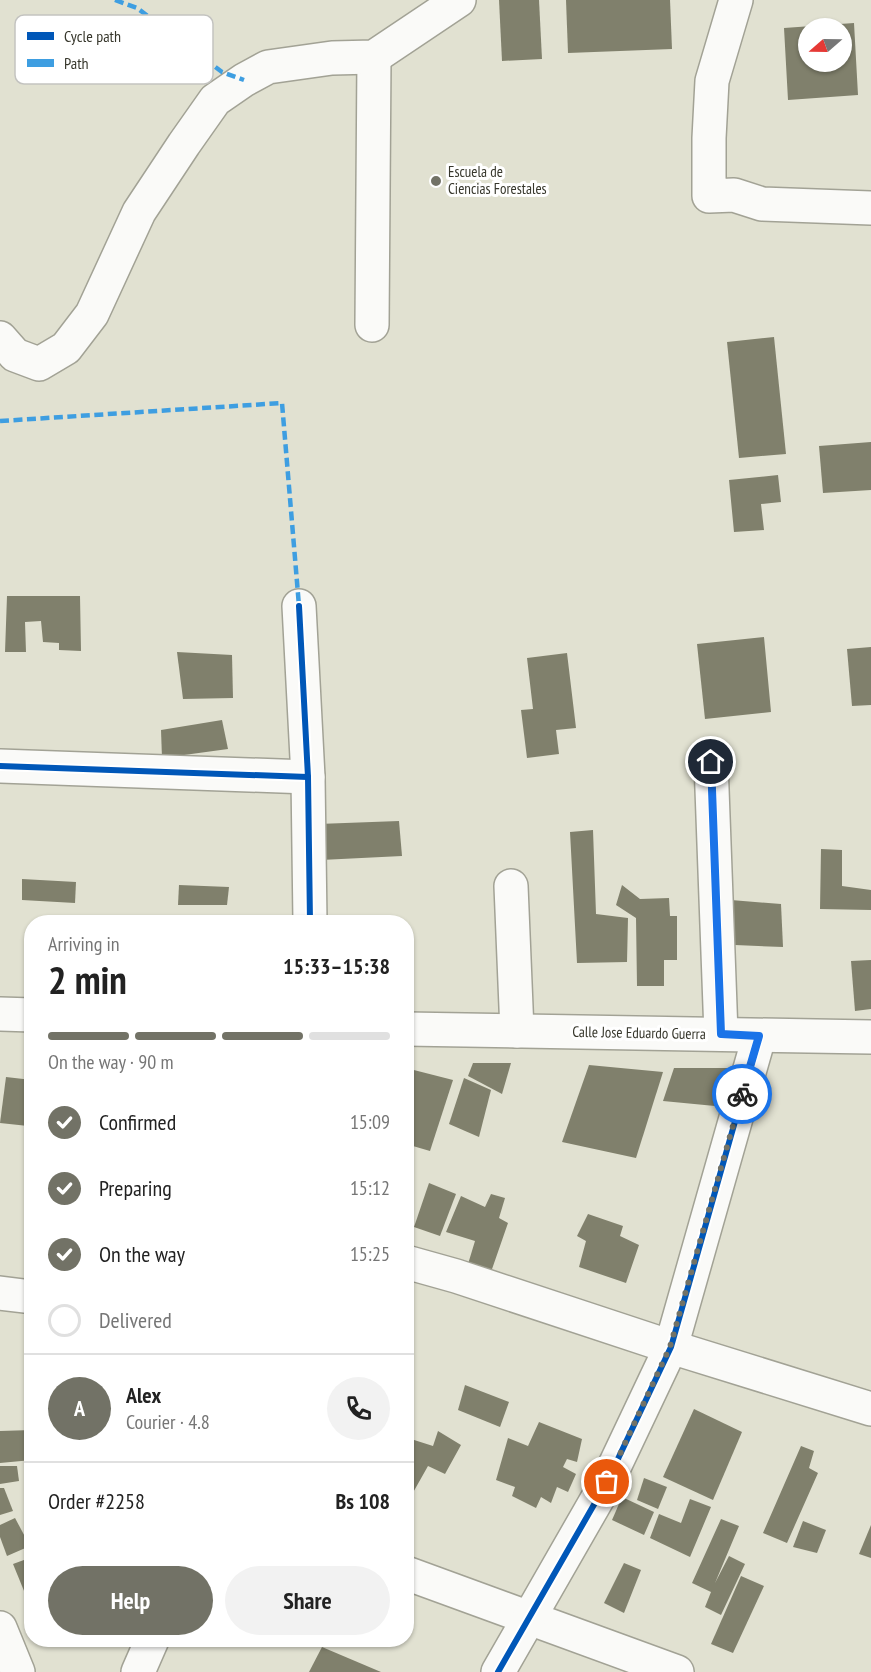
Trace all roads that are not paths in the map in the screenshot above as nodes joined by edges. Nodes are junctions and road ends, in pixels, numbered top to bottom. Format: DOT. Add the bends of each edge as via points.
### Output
graph roads {
  1 [pos="459,0"];
  2 [pos="736,0"];
  3 [pos="374,57"];
  4 [pos="871,208"];
  5 [pos="372,325"];
  6 [pos="0,339"];
  7 [pos="299,606"];
  8 [pos="711,762"];
  9 [pos="0,766"];
  10 [pos="308,777"];
  11 [pos="511,886"];
  12 [pos="310,915"];
  13 [pos="0,1014"];
  14 [pos="24,1015"];
  15 [pos="414,1029"];
  16 [pos="517,1031"];
  17 [pos="721,1034"];
  18 [pos="759,1036"];
  19 [pos="871,1037"];
  20 [pos="414,1264"];
  21 [pos="0,1293"];
  22 [pos="24,1296"];
  23 [pos="670,1347"];
  24 [pos="871,1409"];
  25 [pos="414,1576"];
  26 [pos="529,1618"];
  27 [pos="0,1628"];
  28 [pos="149,1647"];
  29 [pos="18,1672"];
  30 [pos="138,1672"];
  31 [pos="498,1672"];
  32 [pos="677,1672"];
  1 -- 3 [label="street"];
  2 -- 4 [label="street" via="712,81 710,196 734,195 762,204"];
  3 -- 5 [label="street"];
  3 -- 6 [label="street" via="268,67 215,100 139,212 92,314 66,348 39,363 15,355"];
  7 -- 10 [label="street"];
  8 -- 17 [label="street"];
  9 -- 10 [label="street"];
  10 -- 12 [label="street"];
  11 -- 16 [label="street"];
  13 -- 14 [label="street"];
  15 -- 16 [label="street, Calle Jose Eduardo Guerra"];
  16 -- 17 [label="street, Calle Jose Eduardo Guerra"];
  17 -- 18 [label="street, Calle Jose Eduardo Guerra"];
  18 -- 19 [label="street, Calle Jose Eduardo Guerra"];
  18 -- 23 [label="street"];
  20 -- 23 [label="street"];
  21 -- 22 [label="street"];
  23 -- 24 [label="street"];
  23 -- 26 [label="street" via="607,1482"];
  25 -- 26 [label="street"];
  26 -- 31 [label="street"];
  26 -- 32 [label="street"];
  27 -- 29 [label="street"];
  28 -- 30 [label="street"];
}
